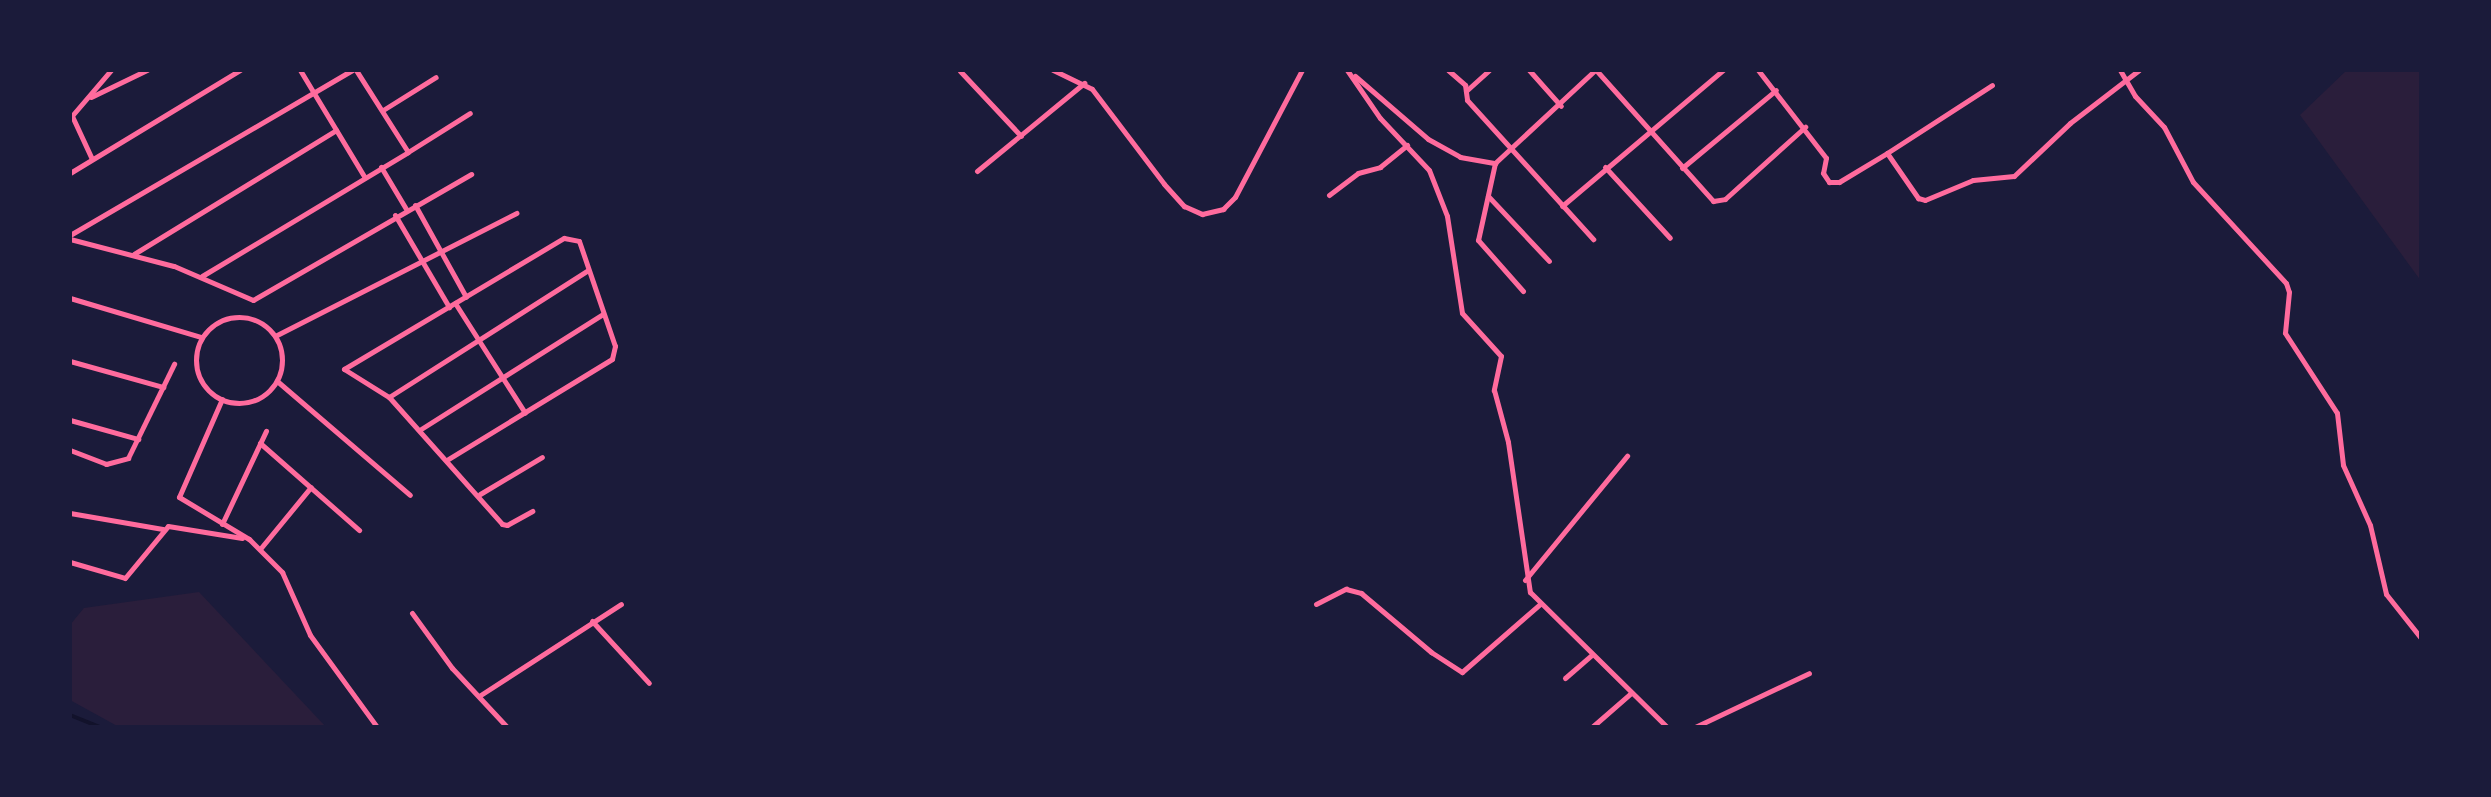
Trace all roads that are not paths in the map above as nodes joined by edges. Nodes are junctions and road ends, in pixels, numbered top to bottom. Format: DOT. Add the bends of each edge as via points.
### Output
graph roads {
  1 [pos="111,70"];
  2 [pos="147,70"];
  3 [pos="240,70"];
  4 [pos="300,70"];
  5 [pos="354,70"];
  6 [pos="1053,70"];
  7 [pos="1302,70"];
  8 [pos="1347,70"];
  9 [pos="1448,70"];
  10 [pos="1490,70"];
  11 [pos="1529,70"];
  12 [pos="1596,70"];
  13 [pos="1723,70"];
  14 [pos="1758,70"];
  15 [pos="2120,70"];
  16 [pos="2139,70"];
  17 [pos="960,71"];
  18 [pos="133,73"];
  19 [pos="436,76"];
  20 [pos="2126,80"];
  21 [pos="1084,83"];
  22 [pos="1992,86"];
  23 [pos="1776,90"];
  24 [pos="1466,91"];
  25 [pos="313,92"];
  26 [pos="90,97"];
  27 [pos="1561,106"];
  28 [pos="383,110"];
  29 [pos="470,113"];
  30 [pos="71,117"];
  31 [pos="1804,127"];
  32 [pos="1649,128"];
  33 [pos="336,130"];
  34 [pos="1021,136"];
  35 [pos="1407,144"];
  36 [pos="1512,151"];
  37 [pos="408,152"];
  38 [pos="1887,153"];
  39 [pos="93,160"];
  40 [pos="1495,163"];
  41 [pos="381,167"];
  42 [pos="1605,167"];
  43 [pos="1682,168"];
  44 [pos="977,171"];
  45 [pos="70,173"];
  46 [pos="471,174"];
  47 [pos="364,176"];
  48 [pos="1329,195"];
  49 [pos="1488,196"];
  50 [pos="415,205"];
  51 [pos="1562,206"];
  52 [pos="406,209"];
  53 [pos="516,212"];
  54 [pos="395,215"];
  55 [pos="70,237"];
  56 [pos="1670,238"];
  57 [pos="1592,239"];
  58 [pos="441,253"];
  59 [pos="134,254"];
  60 [pos="1549,261"];
  61 [pos="422,262"];
  62 [pos="588,270"];
  63 [pos="202,276"];
  64 [pos="1524,291"];
  65 [pos="466,296"];
  66 [pos="70,298"];
  67 [pos="452,305"];
  68 [pos="602,314"];
  69 [pos="275,336"];
  70 [pos="479,336"];
  71 [pos="202,337"];
  72 [pos="70,361"];
  73 [pos="174,364"];
  74 [pos="503,374"];
  75 [pos="277,381"];
  76 [pos="163,387"];
  77 [pos="390,397"];
  78 [pos="222,399"];
  79 [pos="525,413"];
  80 [pos="70,420"];
  81 [pos="421,429"];
  82 [pos="266,430"];
  83 [pos="138,439"];
  84 [pos="260,443"];
  85 [pos="70,450"];
  86 [pos="1627,456"];
  87 [pos="542,457"];
  88 [pos="448,459"];
  89 [pos="311,487"];
  90 [pos="410,494"];
  91 [pos="480,494"];
  92 [pos="532,511"];
  93 [pos="70,513"];
  94 [pos="222,524"];
  95 [pos="164,529"];
  96 [pos="360,530"];
  97 [pos="248,539"];
  98 [pos="260,549"];
  99 [pos="70,562"];
  100 [pos="1525,580"];
  101 [pos="622,604"];
  102 [pos="1316,604"];
  103 [pos="1541,604"];
  104 [pos="412,613"];
  105 [pos="592,621"];
  106 [pos="2421,638"];
  107 [pos="1591,655"];
  108 [pos="1809,672"];
  109 [pos="1564,678"];
  110 [pos="649,683"];
  111 [pos="1631,693"];
  112 [pos="479,696"];
  113 [pos="377,727"];
  114 [pos="506,727"];
  115 [pos="1592,727"];
  116 [pos="1667,727"];
  117 [pos="1695,727"];
  1 -- 26 [label="street"];
  2 -- 18 [label="street"];
  3 -- 39 [label="street"];
  4 -- 25 [label="street"];
  5 -- 25 [label="street"];
  5 -- 28 [label="street"];
  6 -- 21 [label="street"];
  7 -- 21 [label="street" via="1236,197 1202,214 1164,184"];
  8 -- 35 [label="street"];
  8 -- 40 [label="street" via="1428,140 1460,157"];
  9 -- 24 [label="street"];
  10 -- 24 [label="street"];
  11 -- 27 [label="street"];
  12 -- 27 [label="street"];
  12 -- 32 [label="street"];
  13 -- 32 [label="street"];
  14 -- 23 [label="street"];
  15 -- 20 [label="street"];
  16 -- 20 [label="street"];
  17 -- 34 [label="street"];
  18 -- 26 [label="street"];
  19 -- 28 [label="street"];
  20 -- 38 [label="street" via="2014,176 1973,180 1926,200"];
  20 -- 106 [label="street" via="2161,123 2193,182 2286,282 2286,333 2337,413 2343,464 2370,524 2386,594"];
  21 -- 34 [label="street"];
  22 -- 38 [label="street"];
  23 -- 31 [label="street"];
  23 -- 43 [label="street"];
  24 -- 36 [label="street"];
  25 -- 33 [label="street"];
  25 -- 55 [label="street"];
  26 -- 30 [label="street"];
  27 -- 36 [label="street"];
  28 -- 37 [label="street"];
  29 -- 37 [label="street"];
  30 -- 39 [label="street"];
  31 -- 38 [label="street" via="1826,158 1825,178 1834,184"];
  31 -- 43 [label="street" via="1719,202"];
  32 -- 42 [label="street"];
  32 -- 43 [label="street"];
  33 -- 47 [label="street"];
  33 -- 59 [label="street"];
  34 -- 44 [label="street"];
  35 -- 48 [label="street"];
  35 -- 100 [label="street" via="1440,192 1462,313 1501,356 1494,390 1517,492"];
  36 -- 40 [label="street"];
  36 -- 51 [label="street"];
  37 -- 41 [label="street"];
  39 -- 45 [label="street"];
  40 -- 49 [label="street"];
  41 -- 47 [label="street"];
  41 -- 52 [label="street"];
  42 -- 51 [label="street"];
  42 -- 56 [label="street"];
  46 -- 50 [label="street"];
  47 -- 63 [label="street"];
  49 -- 60 [label="street"];
  49 -- 64 [label="street" via="1478,240"];
  50 -- 52 [label="street"];
  50 -- 58 [label="street"];
  51 -- 57 [label="street"];
  52 -- 54 [label="street"];
  53 -- 58 [label="street"];
  54 -- 61 [label="street"];
  54 -- 63 [label="street" via="258,298 248,300"];
  55 -- 59 [label="street"];
  58 -- 61 [label="street"];
  58 -- 65 [label="street"];
  59 -- 63 [label="street"];
  61 -- 67 [label="street"];
  61 -- 69 [label="street"];
  62 -- 65 [label="street" via="580,242 569,236"];
  62 -- 68 [label="street"];
  62 -- 70 [label="street"];
  65 -- 67 [label="street"];
  66 -- 71 [label="street"];
  67 -- 70 [label="street"];
  67 -- 77 [label="street" via="344,369"];
  68 -- 74 [label="street"];
  68 -- 79 [label="street" via="615,346 612,359"];
  69 -- 71 [label="street" via="246,318 214,325"];
  69 -- 75 [label="street" via="281,350"];
  70 -- 74 [label="street"];
  70 -- 77 [label="street"];
  71 -- 78 [label="street" via="201,380"];
  72 -- 76 [label="street"];
  73 -- 76 [label="street"];
  74 -- 79 [label="street"];
  74 -- 81 [label="street"];
  75 -- 78 [label="street" via="253,401"];
  75 -- 90 [label="street"];
  76 -- 83 [label="street"];
  77 -- 81 [label="street"];
  78 -- 94 [label="street" via="179,496"];
  79 -- 88 [label="street"];
  80 -- 83 [label="street"];
  81 -- 88 [label="street"];
  82 -- 84 [label="street"];
  83 -- 85 [label="street" via="128,458 106,464"];
  84 -- 89 [label="street"];
  84 -- 94 [label="street"];
  86 -- 100 [label="street"];
  87 -- 91 [label="street"];
  88 -- 91 [label="street"];
  89 -- 96 [label="street"];
  89 -- 98 [label="street"];
  91 -- 92 [label="street" via="504,526"];
  93 -- 95 [label="street"];
  94 -- 97 [label="street"];
  95 -- 97 [label="street" via="175,525"];
  95 -- 99 [label="street" via="125,578"];
  97 -- 98 [label="street"];
  98 -- 113 [label="street" via="282,572 310,635"];
  100 -- 103 [label="street"];
  101 -- 105 [label="street"];
  102 -- 103 [label="street" via="1346,589 1361,593 1462,672"];
  103 -- 107 [label="street"];
  104 -- 112 [label="street"];
  105 -- 110 [label="street"];
  105 -- 112 [label="street"];
  107 -- 109 [label="street"];
  107 -- 111 [label="street"];
  108 -- 117 [label="street"];
  111 -- 115 [label="street"];
  111 -- 116 [label="street"];
  112 -- 114 [label="street"];
}
